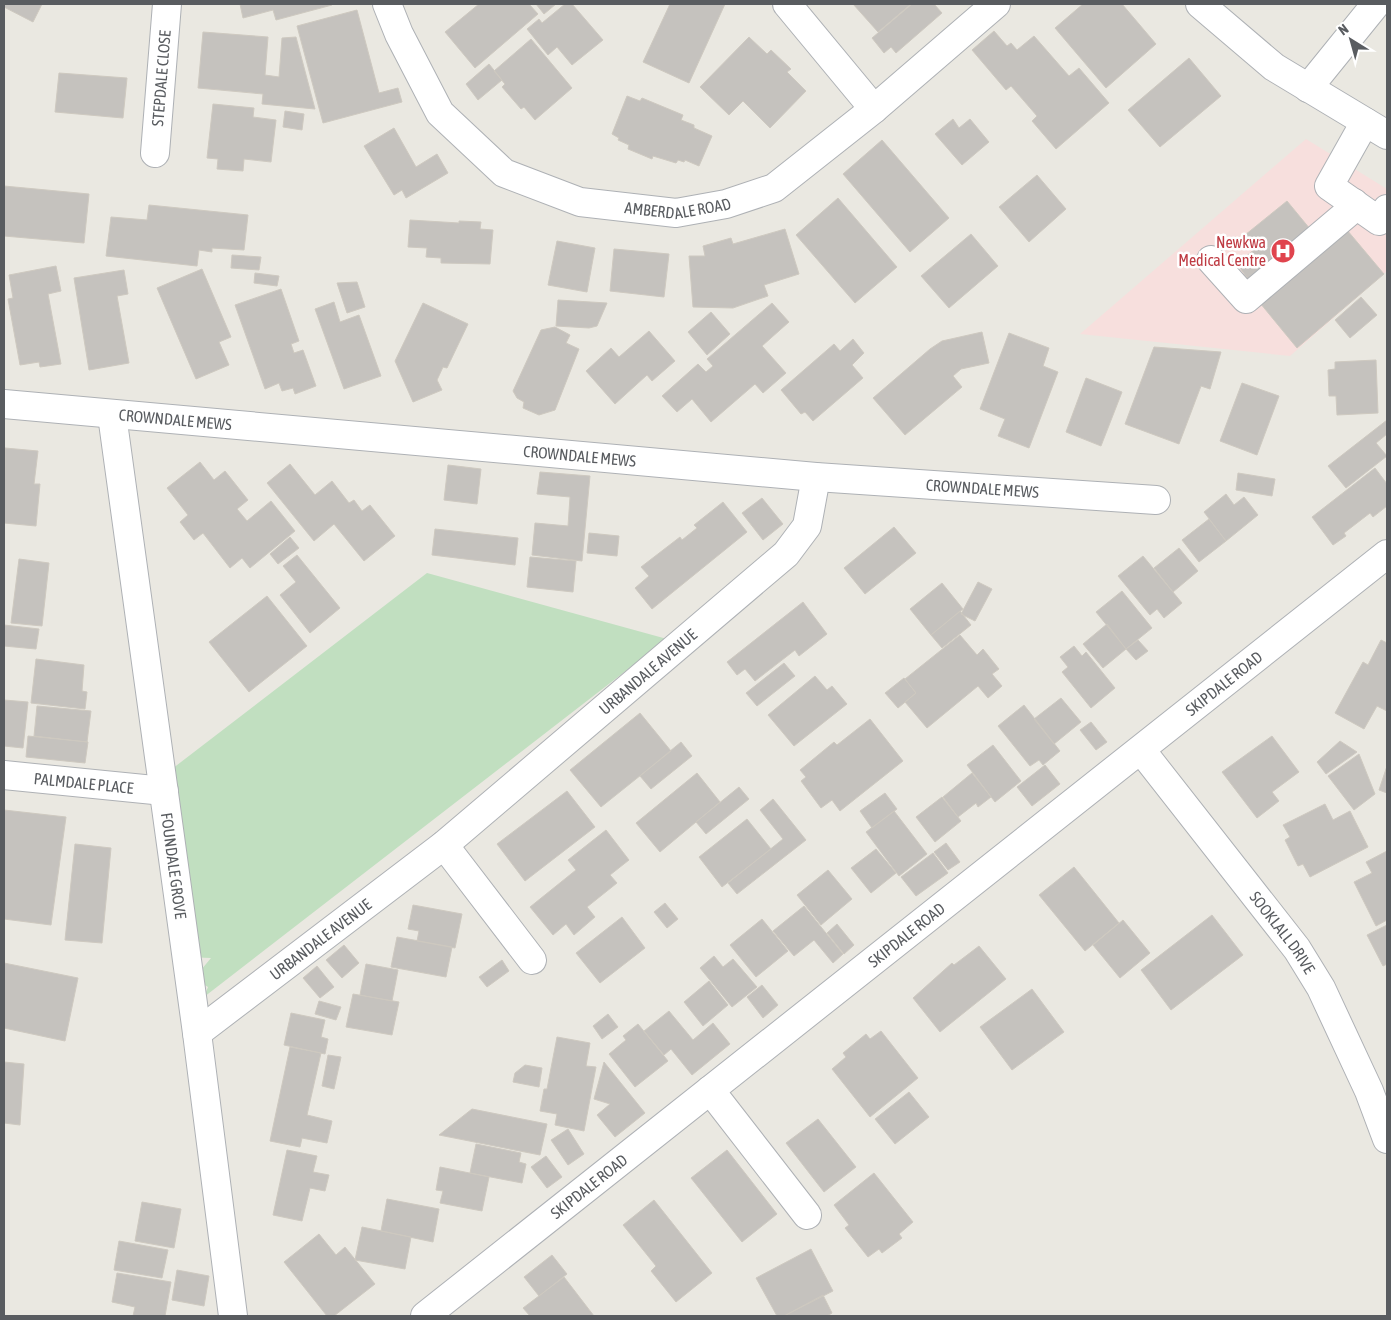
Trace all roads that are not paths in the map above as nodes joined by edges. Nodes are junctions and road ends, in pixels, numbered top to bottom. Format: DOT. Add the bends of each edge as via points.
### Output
graph roads {
  1 [pos="167,4"];
  2 [pos="387,4"];
  3 [pos="787,4"];
  4 [pos="996,4"];
  5 [pos="1200,4"];
  6 [pos="1376,4"];
  7 [pos="1308,88"];
  8 [pos="874,109"];
  9 [pos="1376,128"];
  10 [pos="155,153"];
  11 [pos="1354,203"];
  12 [pos="1387,209"];
  13 [pos="1211,260"];
  14 [pos="4,404"];
  15 [pos="112,415"];
  16 [pos="816,477"];
  17 [pos="1156,500"];
  18 [pos="1387,554"];
  19 [pos="1141,750"];
  20 [pos="4,775"];
  21 [pos="164,791"];
  22 [pos="444,845"];
  23 [pos="532,960"];
  24 [pos="197,1033"];
  25 [pos="710,1090"];
  26 [pos="1386,1133"];
  27 [pos="807,1215"];
  28 [pos="233,1316"];
  29 [pos="425,1316"];
  1 -- 10 [label="street, STEPDALE CLOSE"];
  2 -- 8 [label="street, AMBERDALE ROAD" via="440,113 504,173 580,202 676,213 726,204 774,188"];
  3 -- 8 [label="street"];
  4 -- 8 [label="street, AMBERDALE ROAD"];
  5 -- 7 [label="street" via="1274,67"];
  6 -- 7 [label="street"];
  7 -- 9 [label="street"];
  9 -- 11 [label="street" via="1328,186"];
  11 -- 12 [label="street" via="1379,221"];
  11 -- 13 [label="street" via="1356,206 1246,299"];
  14 -- 15 [label="street, CROWNDALE MEWS"];
  15 -- 16 [label="street, CROWNDALE MEWS"];
  15 -- 21 [label="street, FOUNDALE GROVE"];
  16 -- 17 [label="street, CROWNDALE MEWS"];
  16 -- 22 [label="street, URBANDALE AVENUE" via="807,526 786,554"];
  18 -- 19 [label="street, SKIPDALE ROAD"];
  19 -- 25 [label="street, SKIPDALE ROAD"];
  19 -- 26 [label="street, SOOKLALL DRIVE" via="1297,949 1321,988"];
  20 -- 21 [label="street, PALMDALE PLACE"];
  21 -- 24 [label="street, FOUNDALE GROVE"];
  22 -- 23 [label="street"];
  22 -- 24 [label="street, URBANDALE AVENUE"];
  24 -- 28 [label="street, FOUNDALE GROVE"];
  25 -- 27 [label="street"];
  25 -- 29 [label="street, SKIPDALE ROAD"];
}
